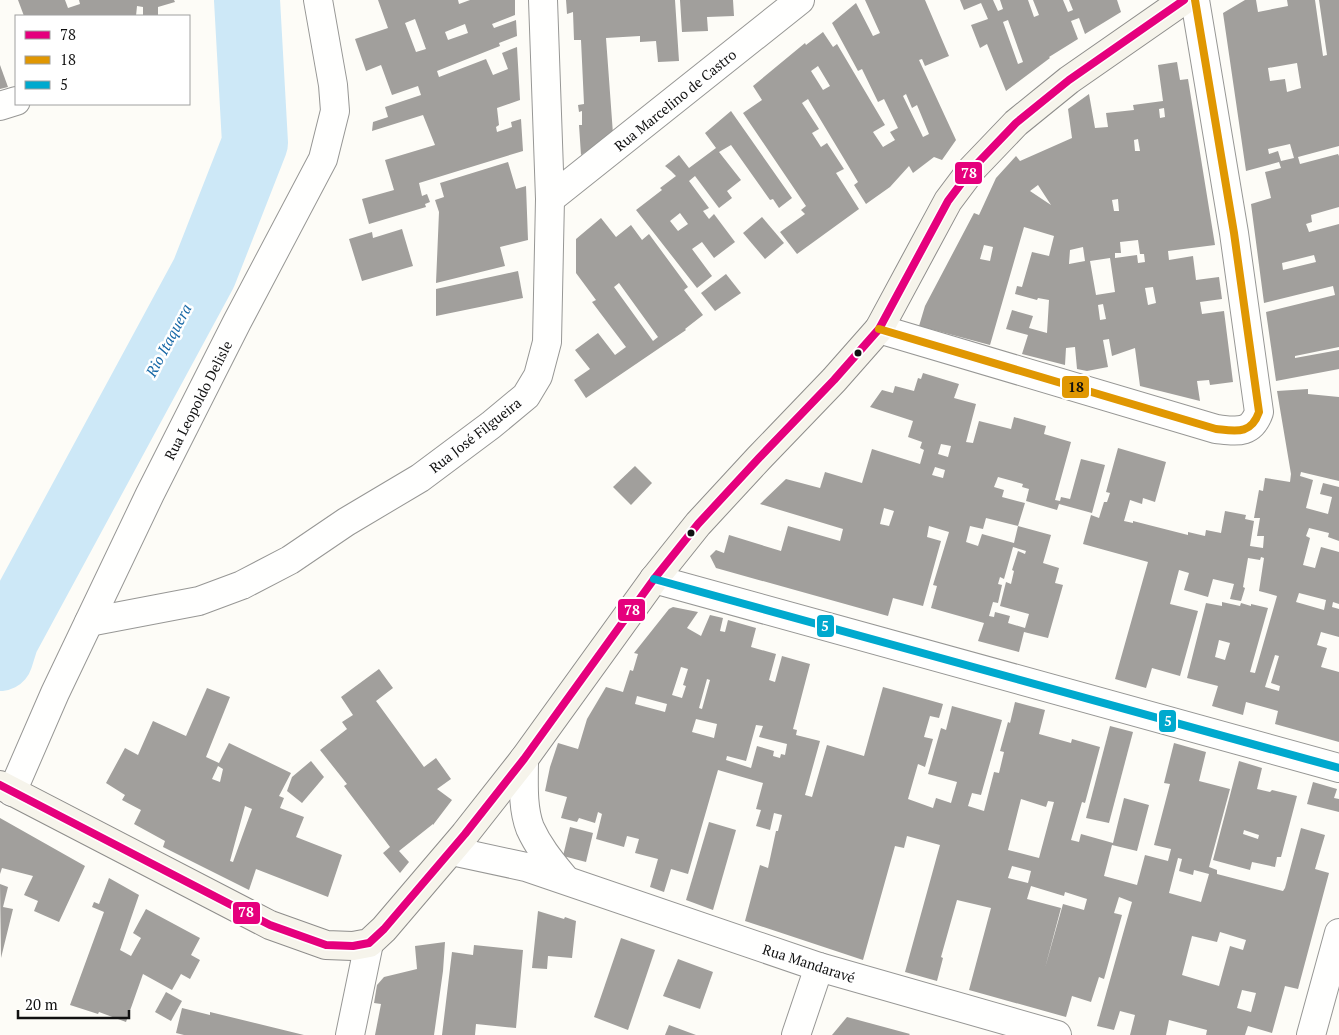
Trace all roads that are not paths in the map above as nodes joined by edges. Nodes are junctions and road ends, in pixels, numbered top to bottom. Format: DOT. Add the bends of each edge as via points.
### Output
graph roads {
  1 [pos="318,0"];
  2 [pos="543,0"];
  3 [pos="800,0"];
  4 [pos="1184,0"];
  5 [pos="1195,0"];
  6 [pos="15,101"];
  7 [pos="0,106"];
  8 [pos="550,200"];
  9 [pos="879,329"];
  10 [pos="654,579"];
  11 [pos="89,622"];
  12 [pos="524,759"];
  13 [pos="1339,768"];
  14 [pos="6,788"];
  15 [pos="452,851"];
  16 [pos="565,879"];
  17 [pos="1339,933"];
  18 [pos="369,943"];
  19 [pos="819,967"];
  20 [pos="350,1035"];
  21 [pos="796,1035"];
  22 [pos="1058,1035"];
  23 [pos="1311,1035"];
  1 -- 11 [label="street, Rua Leopoldo Delisle" via="335,111 323,159 228,339"];
  2 -- 8 [label="street, Rua José Filgueira"];
  3 -- 8 [label="street, Rua Marcelino de Castro"];
  4 -- 9 [label="street" via="1046,98 1016,123 972,169 948,201"];
  5 -- 9 [label="street" via="1234,234 1259,412 1256,422 1247,430 1216,429"];
  6 -- 7 [label="street"];
  8 -- 11 [label="street, Rua José Filgueira" via="547,342 538,376 526,396 420,478 290,560 242,585 199,601"];
  9 -- 10 [label="street" via="698,524"];
  10 -- 12 [label="street"];
  10 -- 13 [label="street"];
  11 -- 14 [label="street, Rua Leopoldo Delisle"];
  12 -- 15 [label="street"];
  12 -- 16 [label="street" via="525,802 530,827 543,852"];
  14 -- 18 [label="street" via="270,925 326,945"];
  15 -- 16 [label="street, Rua Mandaravé"];
  15 -- 18 [label="street"];
  16 -- 19 [label="street, Rua Mandaravé"];
  17 -- 23 [label="street"];
  18 -- 20 [label="street"];
  19 -- 21 [label="street"];
  19 -- 22 [label="street, Rua Mandaravé"];
}
